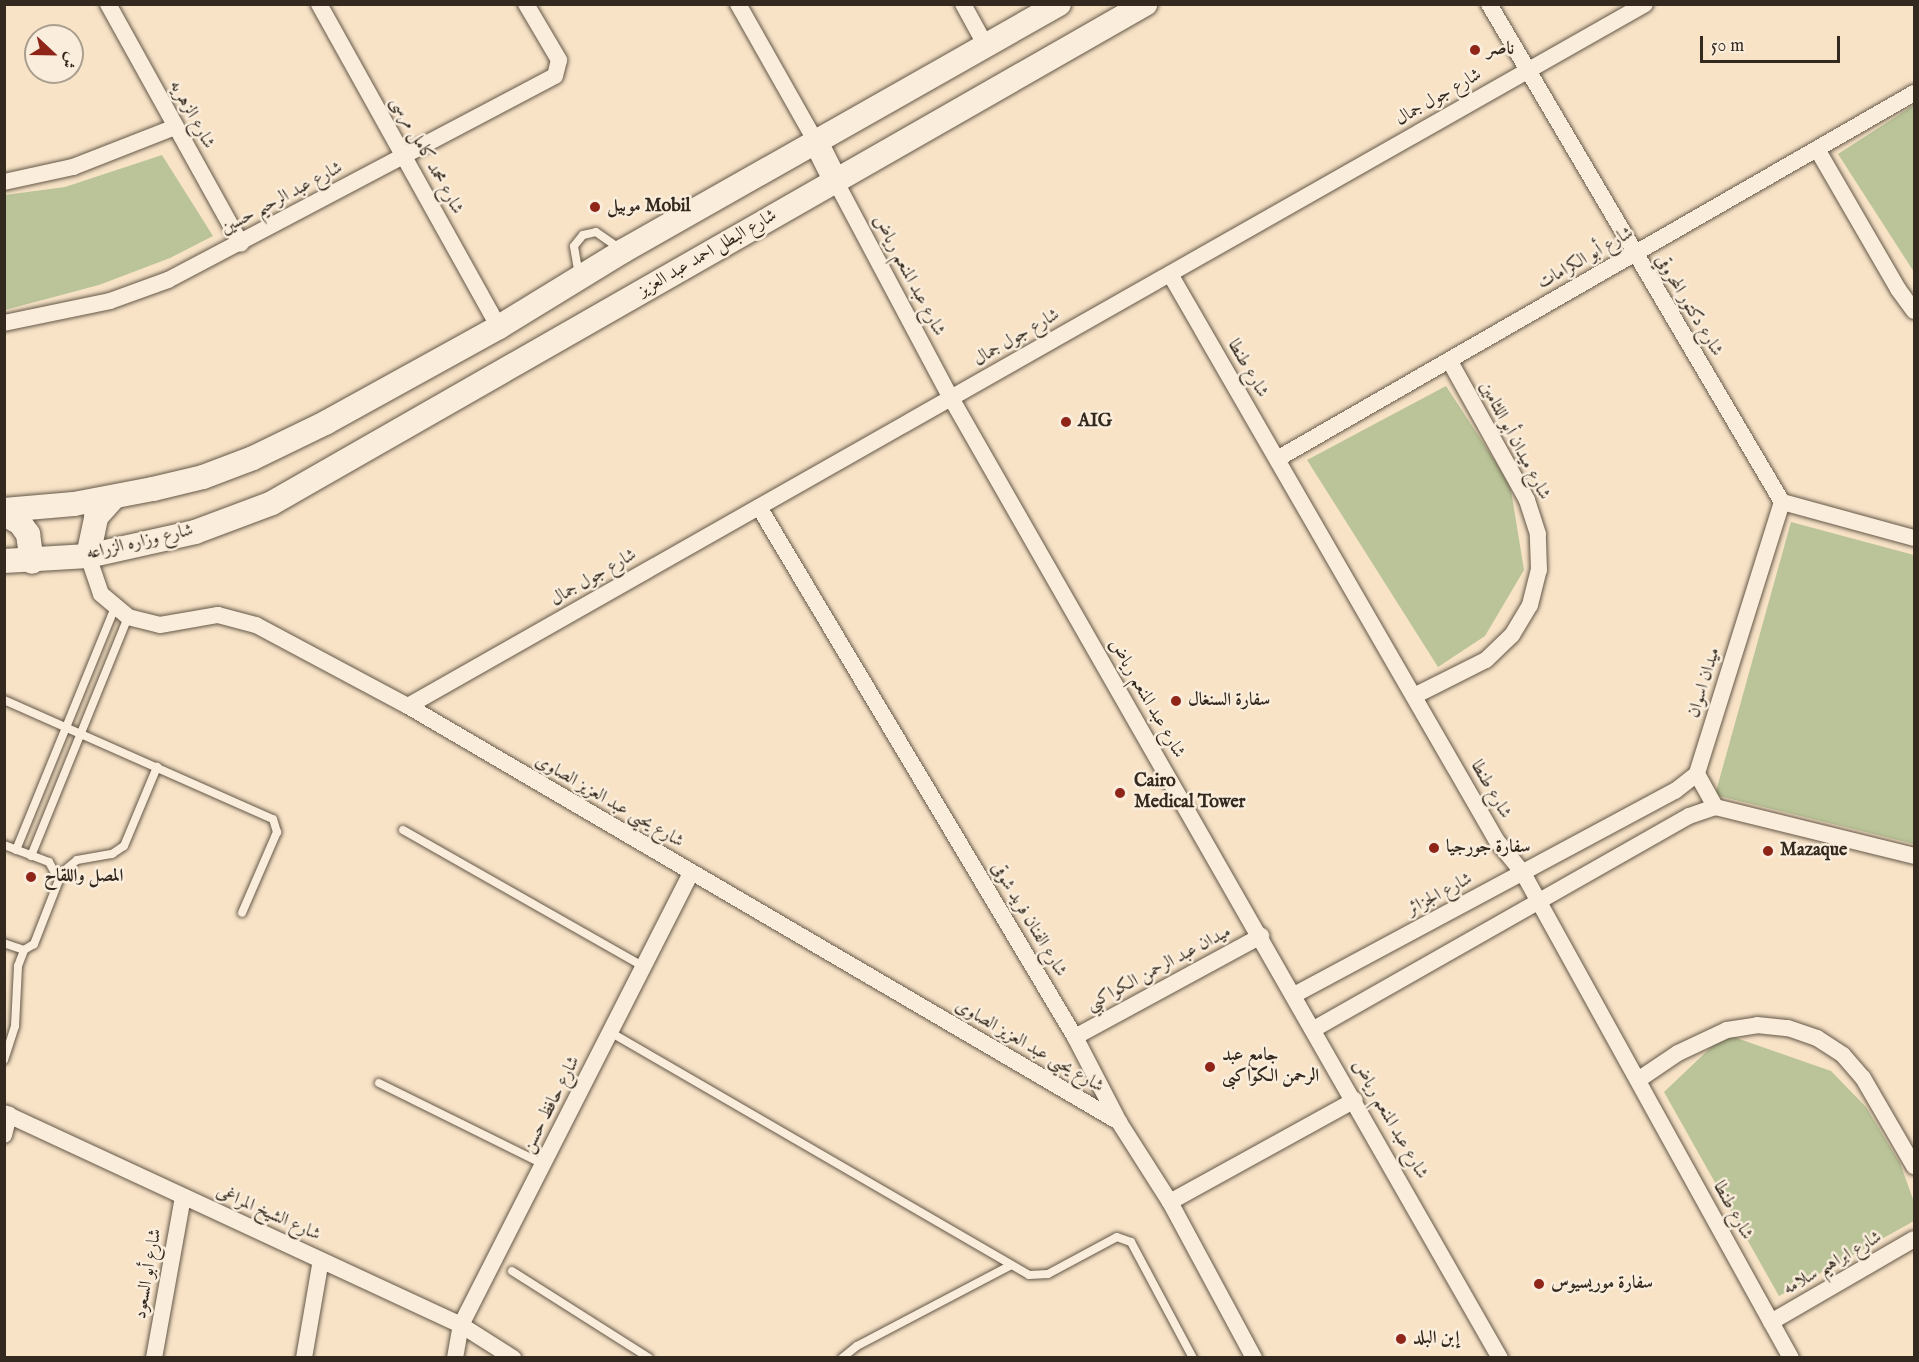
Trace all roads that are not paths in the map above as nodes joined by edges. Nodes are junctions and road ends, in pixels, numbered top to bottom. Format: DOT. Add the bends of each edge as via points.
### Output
graph roads {
  1 [pos="108,4"];
  2 [pos="319,4"];
  3 [pos="526,4"];
  4 [pos="738,4"];
  5 [pos="963,4"];
  6 [pos="1059,4"];
  7 [pos="1145,4"];
  8 [pos="1489,4"];
  9 [pos="1645,4"];
  10 [pos="986,46"];
  11 [pos="1527,70"];
  12 [pos="1914,93"];
  13 [pos="175,127"];
  14 [pos="816,142"];
  15 [pos="1817,149"];
  16 [pos="404,156"];
  17 [pos="4,182"];
  18 [pos="836,182"];
  19 [pos="241,244"];
  20 [pos="623,251"];
  21 [pos="1634,254"];
  22 [pos="1170,274"];
  23 [pos="580,277"];
  24 [pos="1914,311"];
  25 [pos="4,323"];
  26 [pos="499,327"];
  27 [pos="1449,360"];
  28 [pos="951,398"];
  29 [pos="1277,459"];
  30 [pos="114,497"];
  31 [pos="1782,502"];
  32 [pos="272,503"];
  33 [pos="759,507"];
  34 [pos="4,512"];
  35 [pos="1914,538"];
  36 [pos="88,556"];
  37 [pos="4,561"];
  38 [pos="32,562"];
  39 [pos="122,613"];
  40 [pos="1414,696"];
  41 [pos="4,700"];
  42 [pos="408,706"];
  43 [pos="66,727"];
  44 [pos="81,734"];
  45 [pos="157,767"];
  46 [pos="1697,774"];
  47 [pos="1715,807"];
  48 [pos="403,830"];
  49 [pos="4,845"];
  50 [pos="16,850"];
  51 [pos="31,856"];
  52 [pos="1914,856"];
  53 [pos="691,873"];
  54 [pos="1523,873"];
  55 [pos="59,875"];
  56 [pos="1539,901"];
  57 [pos="242,913"];
  58 [pos="1261,936"];
  59 [pos="4,943"];
  60 [pos="24,950"];
  61 [pos="644,967"];
  62 [pos="1294,995"];
  63 [pos="1314,1029"];
  64 [pos="610,1032"];
  65 [pos="1075,1037"];
  66 [pos="4,1060"];
  67 [pos="1638,1080"];
  68 [pos="379,1083"];
  69 [pos="1355,1100"];
  70 [pos="7,1114"];
  71 [pos="1119,1122"];
  72 [pos="4,1135"];
  73 [pos="543,1164"];
  74 [pos="1914,1166"];
  75 [pos="183,1197"];
  76 [pos="1170,1202"];
  77 [pos="1914,1239"];
  78 [pos="321,1260"];
  79 [pos="1011,1265"];
  80 [pos="512,1271"];
  81 [pos="1771,1322"];
  82 [pos="461,1325"];
  83 [pos="154,1358"];
  84 [pos="304,1358"];
  85 [pos="455,1358"];
  86 [pos="513,1358"];
  87 [pos="649,1358"];
  88 [pos="842,1358"];
  89 [pos="1193,1358"];
  90 [pos="1254,1358"];
  91 [pos="1500,1358"];
  92 [pos="1791,1358"];
  1 -- 13 [label="street, شارع الزهريه"];
  2 -- 16 [label="street, شارع محمد كامل مرسى"];
  3 -- 16 [label="street, شارع عبد الرحيم حسين" via="559,67 555,76"];
  4 -- 14 [label="street"];
  5 -- 10 [label="street"];
  6 -- 10 [label="main road"];
  7 -- 18 [label="main road, شارع البطل احمد عبد العزيز"];
  8 -- 11 [label="street, شارع دكتور المحروقي"];
  9 -- 11 [label="street, شارع جول جمال"];
  10 -- 14 [label="main road"];
  11 -- 21 [label="street, شارع دكتور المحروقي"];
  11 -- 22 [label="street, شارع جول جمال"];
  12 -- 15 [label="street, شارع أبو الكرامات"];
  13 -- 17 [label="street" via="73,167"];
  13 -- 19 [label="street, شارع الزهريه"];
  14 -- 18 [label="main road"];
  14 -- 20 [label="main road"];
  15 -- 21 [label="street, شارع أبو الكرامات"];
  15 -- 24 [label="street"];
  16 -- 19 [label="street, شارع عبد الرحيم حسين"];
  16 -- 26 [label="street, شارع محمد كامل مرسى"];
  18 -- 28 [label="street, شارع عبد المنعم رياض"];
  18 -- 32 [label="main road, شارع البطل احمد عبد العزيز"];
  19 -- 25 [label="street, شارع عبد الرحيم حسين" via="168,280 110,301"];
  20 -- 23 [label="main road"];
  20 -- 23 [label="lane" via="596,232 583,236 574,246"];
  21 -- 27 [label="street, شارع أبو الكرامات"];
  21 -- 31 [label="street, شارع دكتور المحروقي"];
  22 -- 28 [label="street, شارع جول جمال"];
  22 -- 29 [label="street, شارع طنطا"];
  23 -- 26 [label="main road"];
  26 -- 30 [label="main road" via="327,422 253,458 203,477"];
  27 -- 29 [label="street, شارع أبو الكرامات"];
  27 -- 40 [label="street, شارع ميدان أبو اللثامين" via="1527,500 1538,534 1539,570 1530,605 1512,635 1486,660"];
  28 -- 33 [label="street, شارع جول جمال"];
  28 -- 58 [label="street, شارع عبد المنعم رياض"];
  29 -- 40 [label="street, شارع طنطا"];
  30 -- 34 [label="main road"];
  30 -- 36 [label="main road" via="96,517"];
  31 -- 35 [label="street"];
  31 -- 46 [label="street, ميدان اسوان"];
  32 -- 36 [label="main road, شارع وزاره الزراعه" via="195,532"];
  33 -- 42 [label="street, شارع جول جمال"];
  33 -- 65 [label="street, شارع الفنان فريد شوقى"];
  34 -- 38 [label="main road" via="28,534"];
  36 -- 38 [label="main road, شارع وزاره الزراعه"];
  36 -- 39 [label="street" via="101,594"];
  37 -- 38 [label="main road, شارع وزاره الزراعه"];
  39 -- 42 [label="street, شارع يحيى عبد العزيز الصاوى" via="160,625 198,616 237,618"];
  39 -- 43 [label="lane"];
  39 -- 44 [label="lane"];
  40 -- 54 [label="street, شارع طنطا" via="1497,841"];
  41 -- 43 [label="lane"];
  42 -- 53 [label="street, شارع يحيى عبد العزيز الصاوى"];
  43 -- 44 [label="lane"];
  43 -- 50 [label="lane"];
  44 -- 45 [label="lane"];
  44 -- 51 [label="lane"];
  45 -- 55 [label="lane" via="124,846 112,854 77,860"];
  45 -- 57 [label="lane" via="273,819 277,832"];
  46 -- 47 [label="street"];
  46 -- 54 [label="street, شارع الجزائر" via="1676,791"];
  47 -- 52 [label="street"];
  47 -- 56 [label="street" via="1689,816"];
  48 -- 61 [label="lane"];
  49 -- 50 [label="lane"];
  50 -- 51 [label="lane"];
  51 -- 55 [label="lane" via="49,862"];
  53 -- 61 [label="street, شارع حافظ حسن"];
  53 -- 71 [label="street, شارع يحيى عبد العزيز الصاوى"];
  54 -- 56 [label="street, شارع طنطا"];
  54 -- 62 [label="street, شارع الجزائر"];
  55 -- 60 [label="lane" via="59,885 37,939"];
  56 -- 63 [label="street"];
  56 -- 67 [label="street, شارع طنطا"];
  58 -- 62 [label="street, شارع عبد المنعم رياض"];
  58 -- 65 [label="street, ميدان عبد الرحمن الكواكبي"];
  59 -- 60 [label="lane"];
  60 -- 66 [label="lane" via="18,966 15,1026"];
  61 -- 64 [label="street, شارع حافظ حسن"];
  62 -- 63 [label="street, شارع عبد المنعم رياض"];
  63 -- 69 [label="street, شارع عبد المنعم رياض"];
  64 -- 73 [label="street, شارع حافظ حسن"];
  64 -- 79 [label="lane"];
  65 -- 71 [label="street, شارع الفنان فريد شوقى"];
  67 -- 74 [label="street" via="1678,1053 1726,1030 1757,1025 1788,1028 1817,1038 1850,1063 1863,1078"];
  67 -- 81 [label="street, شارع طنطا"];
  68 -- 73 [label="lane"];
  69 -- 76 [label="street"];
  69 -- 91 [label="street, شارع عبد المنعم رياض"];
  70 -- 72 [label="street"];
  70 -- 75 [label="street, شارع الشيخ المراغى"];
  71 -- 76 [label="street, شارع الفنان فريد شوقى"];
  73 -- 82 [label="street, شارع حافظ حسن"];
  75 -- 78 [label="street, شارع الشيخ المراغى"];
  75 -- 83 [label="street, شارع أبو السعود"];
  76 -- 90 [label="street, شارع الفنان فريد شوقى"];
  77 -- 81 [label="street, شارع ابراهيم سلامه"];
  78 -- 82 [label="street, شارع الشيخ المراغى"];
  78 -- 84 [label="street"];
  79 -- 88 [label="lane" via="857,1346"];
  79 -- 89 [label="lane" via="1029,1275 1042,1276 1103,1242 1117,1237 1131,1242"];
  80 -- 87 [label="lane"];
  81 -- 92 [label="street, شارع طنطا"];
  82 -- 85 [label="street, شارع حافظ حسن"];
  82 -- 86 [label="street, شارع الشيخ المراغى"];
}
